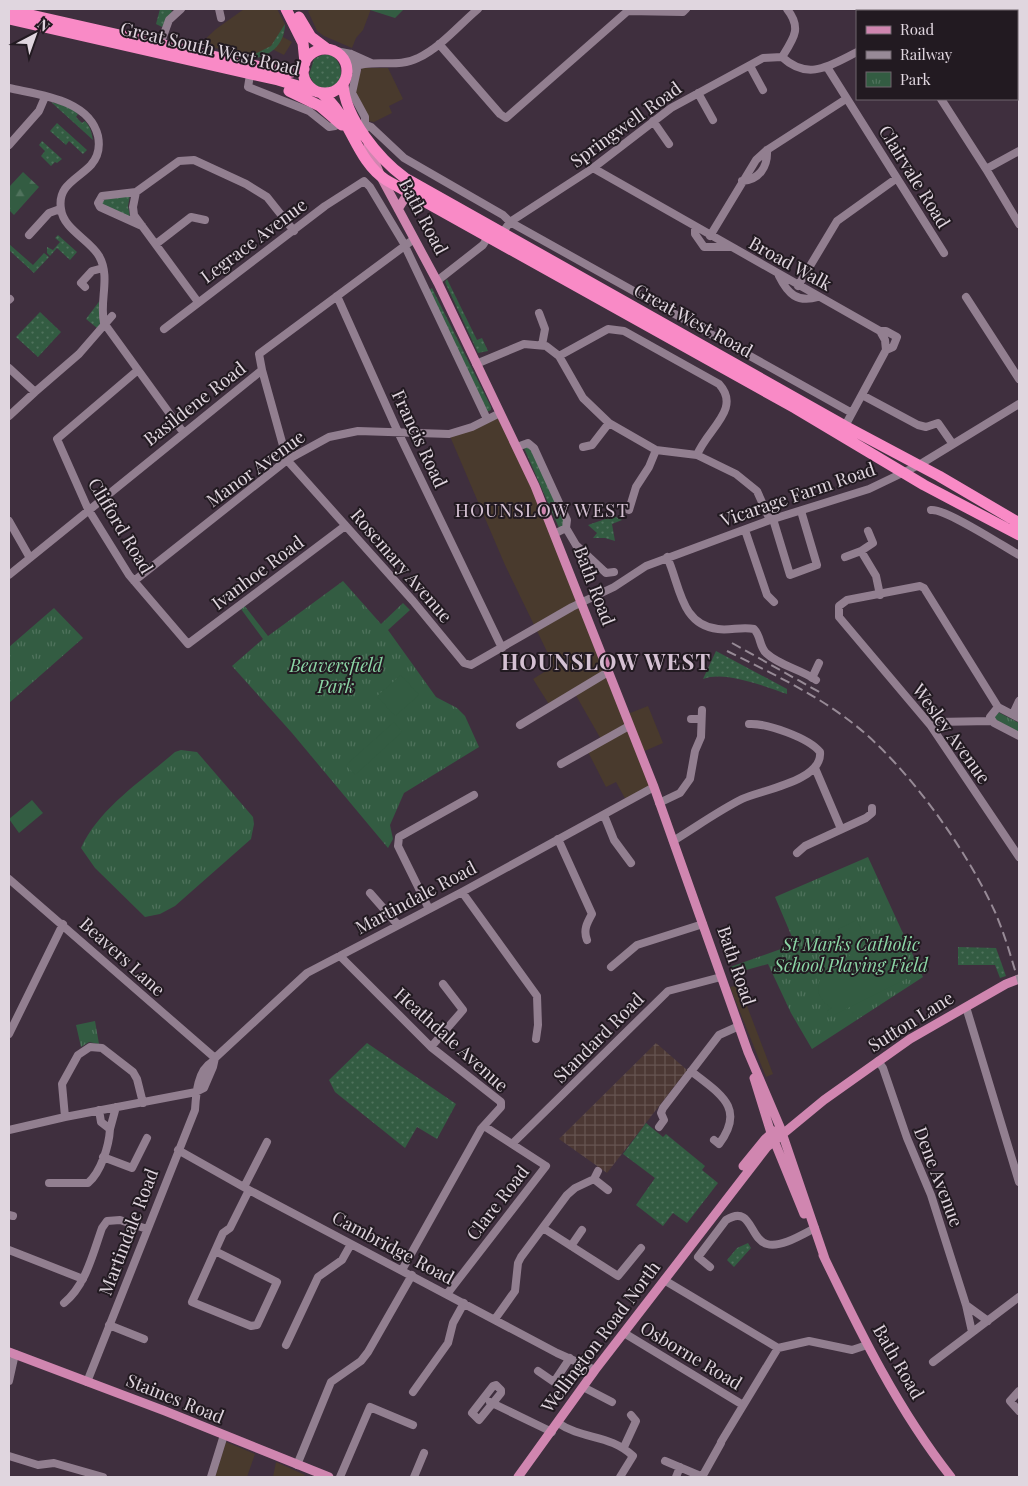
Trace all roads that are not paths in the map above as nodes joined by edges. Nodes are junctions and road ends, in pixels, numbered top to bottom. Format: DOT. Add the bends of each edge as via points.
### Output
graph roads {
  1 [pos="181,9"];
  2 [pos="219,9"];
  3 [pos="286,9"];
  4 [pos="295,9"];
  5 [pos="478,9"];
  6 [pos="686,9"];
  7 [pos="788,9"];
  8 [pos="9,10"];
  9 [pos="629,10"];
  10 [pos="221,18"];
  11 [pos="9,19"];
  12 [pos="439,44"];
  13 [pos="160,45"];
  14 [pos="331,50"];
  15 [pos="856,52"];
  16 [pos="351,54"];
  17 [pos="782,57"];
  18 [pos="371,63"];
  19 [pos="305,66"];
  20 [pos="750,66"];
  21 [pos="826,67"];
  22 [pos="353,70"];
  23 [pos="252,76"];
  24 [pos="343,84"];
  25 [pos="9,88"];
  26 [pos="763,90"];
  27 [pos="318,92"];
  28 [pos="698,93"];
  29 [pos="45,97"];
  30 [pos="846,99"];
  31 [pos="942,100"];
  32 [pos="713,120"];
  33 [pos="342,121"];
  34 [pos="653,121"];
  35 [pos="360,131"];
  36 [pos="669,144"];
  37 [pos="9,145"];
  38 [pos="767,150"];
  39 [pos="1019,151"];
  40 [pos="593,168"];
  41 [pos="986,168"];
  42 [pos="381,177"];
  43 [pos="897,178"];
  44 [pos="365,181"];
  45 [pos="742,182"];
  46 [pos="136,192"];
  47 [pos="415,196"];
  48 [pos="60,209"];
  49 [pos="398,209"];
  50 [pos="205,220"];
  51 [pos="510,222"];
  52 [pos="1019,224"];
  53 [pos="142,226"];
  54 [pos="695,227"];
  55 [pos="294,231"];
  56 [pos="503,232"];
  57 [pos="29,235"];
  58 [pos="710,236"];
  59 [pos="488,237"];
  60 [pos="414,239"];
  61 [pos="156,244"];
  62 [pos="404,246"];
  63 [pos="730,247"];
  64 [pos="944,253"];
  65 [pos="106,272"];
  66 [pos="779,276"];
  67 [pos="437,281"];
  68 [pos="798,286"];
  69 [pos="85,287"];
  70 [pos="337,296"];
  71 [pos="818,297"];
  72 [pos="966,297"];
  73 [pos="198,302"];
  74 [pos="539,313"];
  75 [pos="112,316"];
  76 [pos="104,324"];
  77 [pos="164,329"];
  78 [pos="880,331"];
  79 [pos="542,344"];
  80 [pos="886,350"];
  81 [pos="559,356"];
  82 [pos="476,364"];
  83 [pos="9,368"];
  84 [pos="138,370"];
  85 [pos="262,370"];
  86 [pos="1019,379"];
  87 [pos="35,392"];
  88 [pos="862,395"];
  89 [pos="1019,404"];
  90 [pos="500,413"];
  91 [pos="852,413"];
  92 [pos="9,416"];
  93 [pos="487,419"];
  94 [pos="610,423"];
  95 [pos="845,426"];
  96 [pos="182,432"];
  97 [pos="398,432"];
  98 [pos="952,443"];
  99 [pos="519,446"];
  100 [pos="582,447"];
  101 [pos="656,450"];
  102 [pos="697,455"];
  103 [pos="287,460"];
  104 [pos="919,465"];
  105 [pos="903,473"];
  106 [pos="956,500"];
  107 [pos="88,509"];
  108 [pos="629,510"];
  109 [pos="931,510"];
  110 [pos="801,511"];
  111 [pos="952,517"];
  112 [pos="772,520"];
  113 [pos="9,521"];
  114 [pos="1019,523"];
  115 [pos="345,526"];
  116 [pos="566,528"];
  117 [pos="745,530"];
  118 [pos="868,531"];
  119 [pos="554,534"];
  120 [pos="1019,535"];
  121 [pos="861,551"];
  122 [pos="1019,555"];
  123 [pos="667,557"];
  124 [pos="845,557"];
  125 [pos="30,558"];
  126 [pos="614,572"];
  127 [pos="9,576"];
  128 [pos="134,581"];
  129 [pos="880,595"];
  130 [pos="774,602"];
  131 [pos="581,603"];
  132 [pos="188,644"];
  133 [pos="502,648"];
  134 [pos="819,663"];
  135 [pos="608,672"];
  136 [pos="1019,701"];
  137 [pos="998,707"];
  138 [pos="702,710"];
  139 [pos="1016,716"];
  140 [pos="691,719"];
  141 [pos="701,720"];
  142 [pos="990,720"];
  143 [pos="749,724"];
  144 [pos="520,725"];
  145 [pos="629,726"];
  146 [pos="931,726"];
  147 [pos="1019,737"];
  148 [pos="561,764"];
  149 [pos="815,768"];
  150 [pos="654,787"];
  151 [pos="474,794"];
  152 [pos="659,803"];
  153 [pos="872,808"];
  154 [pos="604,815"];
  155 [pos="841,829"];
  156 [pos="558,840"];
  157 [pos="673,841"];
  158 [pos="797,853"];
  159 [pos="1019,857"];
  160 [pos="631,863"];
  161 [pos="9,879"];
  162 [pos="462,892"];
  163 [pos="370,893"];
  164 [pos="429,909"];
  165 [pos="63,924"];
  166 [pos="703,924"];
  167 [pos="398,925"];
  168 [pos="587,940"];
  169 [pos="340,956"];
  170 [pos="611,967"];
  171 [pos="721,977"];
  172 [pos="1019,979"];
  173 [pos="443,984"];
  174 [pos="966,1007"];
  175 [pos="11,1022"];
  176 [pos="739,1026"];
  177 [pos="9,1034"];
  178 [pos="536,1039"];
  179 [pos="431,1047"];
  180 [pos="748,1052"];
  181 [pos="214,1060"];
  182 [pos="878,1061"];
  183 [pos="690,1071"];
  184 [pos="196,1092"];
  185 [pos="143,1103"];
  186 [pos="116,1107"];
  187 [pos="99,1110"];
  188 [pos="65,1117"];
  189 [pos="484,1126"];
  190 [pos="659,1127"];
  191 [pos="110,1129"];
  192 [pos="9,1130"];
  193 [pos="777,1134"];
  194 [pos="147,1138"];
  195 [pos="714,1140"];
  196 [pos="267,1142"];
  197 [pos="512,1144"];
  198 [pos="178,1150"];
  199 [pos="103,1157"];
  200 [pos="598,1171"];
  201 [pos="594,1179"];
  202 [pos="1019,1182"];
  203 [pos="49,1183"];
  204 [pos="247,1189"];
  205 [pos="608,1190"];
  206 [pos="543,1228"];
  207 [pos="147,1229"];
  208 [pos="813,1229"];
  209 [pos="582,1230"];
  210 [pos="351,1244"];
  211 [pos="571,1246"];
  212 [pos="641,1248"];
  213 [pos="9,1250"];
  214 [pos="215,1251"];
  215 [pos="710,1267"];
  216 [pos="402,1270"];
  217 [pos="412,1276"];
  218 [pos="83,1279"];
  219 [pos="664,1280"];
  220 [pos="447,1294"];
  221 [pos="1019,1297"];
  222 [pos="464,1303"];
  223 [pos="64,1304"];
  224 [pos="966,1305"];
  225 [pos="495,1319"];
  226 [pos="988,1321"];
  227 [pos="109,1325"];
  228 [pos="972,1332"];
  229 [pos="624,1333"];
  230 [pos="144,1339"];
  231 [pos="286,1345"];
  232 [pos="867,1345"];
  233 [pos="778,1348"];
  234 [pos="12,1353"];
  235 [pos="570,1358"];
  236 [pos="933,1362"];
  237 [pos="596,1370"];
  238 [pos="538,1371"];
  239 [pos="9,1381"];
  240 [pos="87,1382"];
  241 [pos="583,1387"];
  242 [pos="1019,1391"];
  243 [pos="413,1392"];
  244 [pos="483,1399"];
  245 [pos="612,1402"];
  246 [pos="493,1404"];
  247 [pos="743,1405"];
  248 [pos="1019,1411"];
  249 [pos="631,1415"];
  250 [pos="558,1423"];
  251 [pos="413,1426"];
  252 [pos="552,1432"];
  253 [pos="224,1435"];
  254 [pos="624,1447"];
  255 [pos="424,1453"];
  256 [pos="9,1456"];
  257 [pos="665,1461"];
  258 [pos="297,1465"];
  259 [pos="680,1468"];
  260 [pos="323,1476"];
  261 [pos="103,1477"];
  262 [pos="211,1477"];
  263 [pos="340,1477"];
  264 [pos="414,1477"];
  265 [pos="518,1477"];
  266 [pos="620,1477"];
  267 [pos="676,1477"];
  268 [pos="702,1477"];
  269 [pos="951,1477"];
  1 -- 13 [label="street" via="169,20"];
  2 -- 10 [label="street"];
  3 -- 19 [label="highway" via="303,44"];
  4 -- 14 [label="highway" via="310,35"];
  5 -- 12 [label="street"];
  6 -- 9 [label="street" via="683,12"];
  7 -- 17 [label="street" via="796,20 796,28"];
  8 -- 13 [label="highway, Great South West Road"];
  9 -- 12 [label="street" via="506,118"];
  11 -- 23 [label="highway, Great South West Road"];
  12 -- 18 [label="street" via="417,59 395,64"];
  13 -- 19 [label="highway, Great South West Road" via="290,74"];
  14 -- 16 [label="street"];
  14 -- 19 [label="highway" via="315,51"];
  14 -- 22 [label="highway"];
  15 -- 21 [label="street"];
  16 -- 18 [label="street"];
  16 -- 22 [label="street"];
  17 -- 20 [label="street, Springwell Road" via="763,58"];
  17 -- 21 [label="street" via="791,66 804,70"];
  18 -- 22 [label="street"];
  19 -- 27 [label="highway" via="306,81"];
  20 -- 26 [label="street"];
  20 -- 28 [label="street, Springwell Road"];
  21 -- 30 [label="street, Clairvale Road"];
  22 -- 24 [label="highway"];
  22 -- 35 [label="street" via="352,93 365,117"];
  23 -- 27 [label="highway, Great South West Road"];
  23 -- 33 [label="highway" via="306,98"];
  24 -- 27 [label="highway" via="335,92"];
  24 -- 35 [label="highway, Bath Road"];
  25 -- 29 [label="street"];
  27 -- 33 [label="highway, Bath Road" via="336,106"];
  28 -- 32 [label="street"];
  28 -- 34 [label="street, Springwell Road"];
  29 -- 37 [label="street" via="39,111"];
  29 -- 48 [label="street" via="79,110 94,127 98,140 94,160 66,185"];
  30 -- 38 [label="street"];
  30 -- 43 [label="street, Clairvale Road"];
  31 -- 41 [label="street"];
  33 -- 35 [label="highway, Bath Road"];
  34 -- 36 [label="street"];
  34 -- 40 [label="street, Springwell Road"];
  35 -- 42 [label="highway, Bath Road" via="374,170"];
  35 -- 51 [label="street" via="371,127 404,158"];
  35 -- 56 [label="highway, Great West Road" via="382,158 405,178"];
  38 -- 45 [label="street" via="756,160"];
  38 -- 45 [label="street" via="766,162 760,173"];
  39 -- 41 [label="street"];
  40 -- 51 [label="street, Springwell Road"];
  40 -- 54 [label="street, Broad Walk"];
  41 -- 52 [label="street"];
  42 -- 47 [label="highway, Great West Road"];
  42 -- 49 [label="main road, Bath Road"];
  43 -- 64 [label="street, Clairvale Road"];
  43 -- 68 [label="street" via="837,221"];
  44 -- 55 [label="street, Legrace Avenue" via="357,183"];
  44 -- 62 [label="street, Bath Road"];
  45 -- 58 [label="street"];
  46 -- 53 [label="street" via="133,207"];
  46 -- 53 [label="street" via="107,194 98,203 100,207"];
  46 -- 55 [label="street" via="179,161 194,160 267,197"];
  47 -- 49 [label="main road" via="405,198"];
  47 -- 59 [label="highway, Great West Road"];
  48 -- 57 [label="street" via="49,213"];
  48 -- 65 [label="street" via="66,221 96,252"];
  49 -- 60 [label="main road, Bath Road"];
  50 -- 61 [label="street" via="191,217"];
  51 -- 56 [label="street, Springwell Road"];
  51 -- 91 [label="street"];
  53 -- 61 [label="street"];
  54 -- 58 [label="street, Broad Walk"];
  54 -- 63 [label="street" via="695,234 704,247"];
  55 -- 73 [label="street, Legrace Avenue"];
  56 -- 95 [label="highway, Great West Road"];
  58 -- 63 [label="street, Broad Walk"];
  59 -- 67 [label="street"];
  59 -- 105 [label="highway, Great West Road" via="796,408"];
  60 -- 62 [label="street, Basildene Road"];
  60 -- 67 [label="main road, Bath Road"];
  61 -- 73 [label="street"];
  62 -- 70 [label="street, Basildene Road"];
  62 -- 93 [label="street, Bath Road"];
  63 -- 66 [label="street, Broad Walk"];
  65 -- 69 [label="street" via="92,271 81,283"];
  65 -- 76 [label="street" via="101,313"];
  66 -- 68 [label="street, Broad Walk"];
  66 -- 71 [label="street" via="787,291 794,296 807,300"];
  67 -- 82 [label="main road, Bath Road"];
  68 -- 71 [label="street, Broad Walk"];
  70 -- 85 [label="street, Basildene Road" via="259,354"];
  70 -- 97 [label="street, Francis Road"];
  71 -- 78 [label="street, Broad Walk"];
  72 -- 86 [label="street"];
  73 -- 77 [label="street, Legrace Avenue"];
  74 -- 79 [label="street" via="545,329"];
  75 -- 76 [label="street"];
  76 -- 84 [label="street"];
  76 -- 87 [label="street" via="79,354"];
  78 -- 80 [label="street"];
  78 -- 80 [label="street, Broad Walk" via="897,337 893,347"];
  79 -- 81 [label="street"];
  79 -- 82 [label="street" via="514,346"];
  80 -- 88 [label="street"];
  81 -- 94 [label="street" via="583,398"];
  81 -- 102 [label="street" via="608,329 624,331 720,384 728,396 728,408 704,439"];
  82 -- 90 [label="main road, Bath Road"];
  83 -- 87 [label="street"];
  84 -- 96 [label="street"];
  84 -- 107 [label="street, Clifford Road" via="57,439"];
  85 -- 96 [label="street, Basildene Road"];
  85 -- 103 [label="street, Rosemary Avenue"];
  87 -- 92 [label="street"];
  88 -- 91 [label="street"];
  88 -- 98 [label="street" via="918,426 938,423"];
  89 -- 98 [label="street, Vicarage Farm Road"];
  90 -- 93 [label="street, Manor Avenue"];
  90 -- 99 [label="main road, Bath Road"];
  91 -- 95 [label="street"];
  93 -- 97 [label="street, Manor Avenue" via="449,434"];
  94 -- 100 [label="street" via="592,445"];
  94 -- 101 [label="street"];
  95 -- 104 [label="highway, Great West Road"];
  96 -- 107 [label="street, Basildene Road"];
  97 -- 103 [label="street, Manor Avenue" via="339,434"];
  97 -- 133 [label="street, Francis Road"];
  98 -- 104 [label="street, Vicarage Farm Road"];
  99 -- 116 [label="street" via="528,443 534,448 567,520"];
  99 -- 119 [label="main road, Bath Road"];
  101 -- 102 [label="street"];
  101 -- 108 [label="street" via="636,488"];
  102 -- 112 [label="street" via="729,470 752,486"];
  103 -- 115 [label="street, Rosemary Avenue"];
  103 -- 128 [label="street, Manor Avenue"];
  104 -- 105 [label="street, Vicarage Farm Road"];
  104 -- 106 [label="highway" via="922,475 947,489"];
  104 -- 114 [label="highway, Great West Road"];
  105 -- 106 [label="highway, Great West Road"];
  105 -- 110 [label="street, Vicarage Farm Road" via="869,489"];
  106 -- 111 [label="street"];
  106 -- 120 [label="highway, Great West Road"];
  107 -- 125 [label="street, Basildene Road"];
  107 -- 128 [label="street, Clifford Road"];
  109 -- 111 [label="street" via="936,509"];
  110 -- 112 [label="street, Vicarage Farm Road"];
  110 -- 112 [label="street" via="817,565 790,574"];
  111 -- 122 [label="street"];
  112 -- 117 [label="street, Vicarage Farm Road"];
  113 -- 125 [label="street"];
  115 -- 132 [label="street, Ivanhoe Road"];
  115 -- 133 [label="street, Rosemary Avenue" via="466,664 473,665"];
  116 -- 119 [label="street"];
  116 -- 126 [label="street" via="576,545 606,573"];
  117 -- 123 [label="street, Vicarage Farm Road"];
  117 -- 130 [label="street" via="767,595"];
  118 -- 121 [label="street" via="873,543"];
  119 -- 131 [label="main road, Bath Road"];
  121 -- 124 [label="street"];
  121 -- 129 [label="street" via="876,576"];
  123 -- 131 [label="street, Vicarage Farm Road"];
  123 -- 134 [label="street" via="683,604 691,616 716,629 754,629 768,655 814,679"];
  125 -- 127 [label="street, Basildene Road"];
  128 -- 132 [label="street, Clifford Road"];
  129 -- 137 [label="street" via="920,586 926,590"];
  129 -- 146 [label="street, Wesley Avenue" via="847,600 838,609 841,620"];
  131 -- 133 [label="street, Rosemary Avenue"];
  131 -- 135 [label="main road, Bath Road"];
  135 -- 144 [label="street"];
  135 -- 145 [label="main road, Bath Road"];
  136 -- 139 [label="street"];
  137 -- 139 [label="street"];
  137 -- 142 [label="street"];
  138 -- 141 [label="street"];
  140 -- 141 [label="street"];
  141 -- 152 [label="street" via="701,737 690,780 680,793"];
  142 -- 146 [label="street" via="936,722"];
  142 -- 147 [label="street"];
  143 -- 149 [label="street" via="762,724 815,747 821,755"];
  145 -- 148 [label="street"];
  145 -- 150 [label="main road, Bath Road"];
  146 -- 159 [label="street, Wesley Avenue"];
  149 -- 155 [label="street"];
  149 -- 157 [label="street" via="796,780 740,800"];
  150 -- 152 [label="main road, Bath Road"];
  150 -- 154 [label="street, Martindale Road"];
  151 -- 164 [label="street" via="399,837 398,846"];
  152 -- 157 [label="main road, Bath Road"];
  153 -- 155 [label="street" via="869,816"];
  154 -- 156 [label="street, Martindale Road"];
  154 -- 160 [label="street" via="614,840"];
  155 -- 158 [label="street"];
  156 -- 162 [label="street, Martindale Road"];
  156 -- 168 [label="street" via="592,914 586,925"];
  157 -- 166 [label="main road, Bath Road"];
  161 -- 165 [label="street, Beavers Lane"];
  162 -- 164 [label="street, Martindale Road"];
  162 -- 178 [label="street" via="537,996"];
  163 -- 167 [label="street"];
  164 -- 167 [label="street, Martindale Road"];
  165 -- 175 [label="street"];
  165 -- 181 [label="street, Beavers Lane"];
  166 -- 170 [label="street" via="637,945"];
  166 -- 171 [label="main road, Bath Road"];
  167 -- 169 [label="street, Martindale Road"];
  169 -- 179 [label="street, Heathdale Avenue"];
  169 -- 181 [label="street, Martindale Road" via="307,973"];
  171 -- 176 [label="main road, Bath Road"];
  171 -- 197 [label="street, Standard Road" via="665,994"];
  172 -- 174 [label="main road, Sutton Lane"];
  173 -- 179 [label="street" via="463,1010"];
  174 -- 182 [label="main road, Sutton Lane"];
  174 -- 202 [label="street"];
  175 -- 177 [label="street"];
  176 -- 180 [label="main road, Bath Road"];
  176 -- 183 [label="street" via="719,1035"];
  179 -- 189 [label="street, Heathdale Avenue" via="501,1102 502,1107"];
  180 -- 193 [label="main road, Bath Road"];
  180 -- 193 [label="main road, Bath Road" via="754,1082"];
  181 -- 184 [label="street, Martindale Road" via="204,1088"];
  182 -- 193 [label="main road, Sutton Lane"];
  182 -- 224 [label="street, Dene Avenue" via="931,1195"];
  183 -- 190 [label="street" via="663,1108 664,1120"];
  183 -- 195 [label="street" via="724,1097 729,1105 728,1133 719,1144"];
  184 -- 185 [label="street"];
  184 -- 198 [label="street, Martindale Road" via="195,1110"];
  185 -- 186 [label="street"];
  185 -- 188 [label="street" via="133,1072 102,1048 90,1047 78,1055 62,1084"];
  186 -- 187 [label="street"];
  186 -- 191 [label="street"];
  187 -- 188 [label="street"];
  187 -- 191 [label="street" via="101,1122"];
  188 -- 192 [label="street"];
  189 -- 197 [label="street, Clare Road"];
  189 -- 216 [label="street"];
  191 -- 199 [label="street"];
  193 -- 208 [label="main road, Bath Road"];
  193 -- 208 [label="main road, Bath Road"];
  193 -- 219 [label="main road, Wellington Road North"];
  194 -- 199 [label="street" via="132,1168"];
  196 -- 204 [label="street"];
  197 -- 220 [label="street, Clare Road" via="546,1166"];
  198 -- 204 [label="street, Cambridge Road"];
  198 -- 207 [label="street, Martindale Road"];
  199 -- 203 [label="street" via="94,1178 88,1183"];
  200 -- 201 [label="street"];
  201 -- 205 [label="street"];
  201 -- 206 [label="street" via="567,1195"];
  204 -- 210 [label="street, Cambridge Road"];
  204 -- 214 [label="street" via="230,1228 223,1234"];
  206 -- 211 [label="street"];
  206 -- 225 [label="street" via="520,1257 515,1291"];
  207 -- 218 [label="street" via="120,1220 107,1221"];
  207 -- 227 [label="street, Martindale Road"];
  208 -- 215 [label="street" via="778,1244 765,1244 749,1222 742,1216 733,1216 726,1220 698,1257"];
  208 -- 232 [label="main road, Bath Road" via="842,1298"];
  209 -- 211 [label="street"];
  210 -- 216 [label="street, Cambridge Road"];
  210 -- 231 [label="street" via="342,1260 318,1277"];
  211 -- 212 [label="street" via="618,1276"];
  213 -- 218 [label="street"];
  214 -- 214 [label="street" via="192,1302 251,1326 257,1325 277,1282"];
  216 -- 217 [label="street, Cambridge Road"];
  217 -- 220 [label="street, Cambridge Road"];
  217 -- 258 [label="street" via="368,1352 332,1382"];
  218 -- 223 [label="street" via="74,1296"];
  219 -- 229 [label="main road, Wellington Road North"];
  219 -- 233 [label="street"];
  220 -- 222 [label="street, Cambridge Road"];
  221 -- 226 [label="street"];
  222 -- 225 [label="street, Cambridge Road"];
  222 -- 243 [label="street" via="453,1323 448,1343"];
  224 -- 226 [label="street"];
  224 -- 228 [label="street, Dene Avenue"];
  225 -- 235 [label="street, Cambridge Road"];
  226 -- 228 [label="street"];
  227 -- 230 [label="street"];
  227 -- 240 [label="street, Martindale Road"];
  228 -- 236 [label="street"];
  229 -- 237 [label="main road, Wellington Road North"];
  229 -- 247 [label="street, Osborne Road"];
  232 -- 233 [label="street" via="852,1350 809,1341"];
  232 -- 269 [label="main road, Bath Road" via="921,1437"];
  233 -- 247 [label="street"];
  234 -- 239 [label="street"];
  234 -- 240 [label="main road, Staines Road"];
  235 -- 237 [label="street, Cambridge Road"];
  235 -- 238 [label="street" via="554,1382"];
  237 -- 241 [label="main road, Wellington Road North"];
  240 -- 253 [label="main road, Staines Road"];
  241 -- 245 [label="street"];
  241 -- 250 [label="main road, Wellington Road North"];
  242 -- 248 [label="street" via="1010,1401"];
  244 -- 246 [label="street"];
  244 -- 246 [label="street" via="496,1386 501,1393"];
  244 -- 246 [label="street" via="472,1413 478,1420"];
  246 -- 252 [label="street"];
  247 -- 268 [label="street"];
  249 -- 254 [label="street" via="636,1421"];
  250 -- 252 [label="main road, Wellington Road North"];
  250 -- 254 [label="street" via="578,1433 597,1436"];
  251 -- 263 [label="street" via="370,1407"];
  252 -- 265 [label="main road, Wellington Road North"];
  253 -- 258 [label="main road, Staines Road"];
  253 -- 262 [label="street"];
  254 -- 266 [label="street" via="634,1456"];
  255 -- 264 [label="street"];
  256 -- 261 [label="street" via="38,1465 54,1463"];
  257 -- 259 [label="street"];
  258 -- 260 [label="main road, Staines Road"];
  259 -- 267 [label="street"];
  259 -- 268 [label="street"];
}
